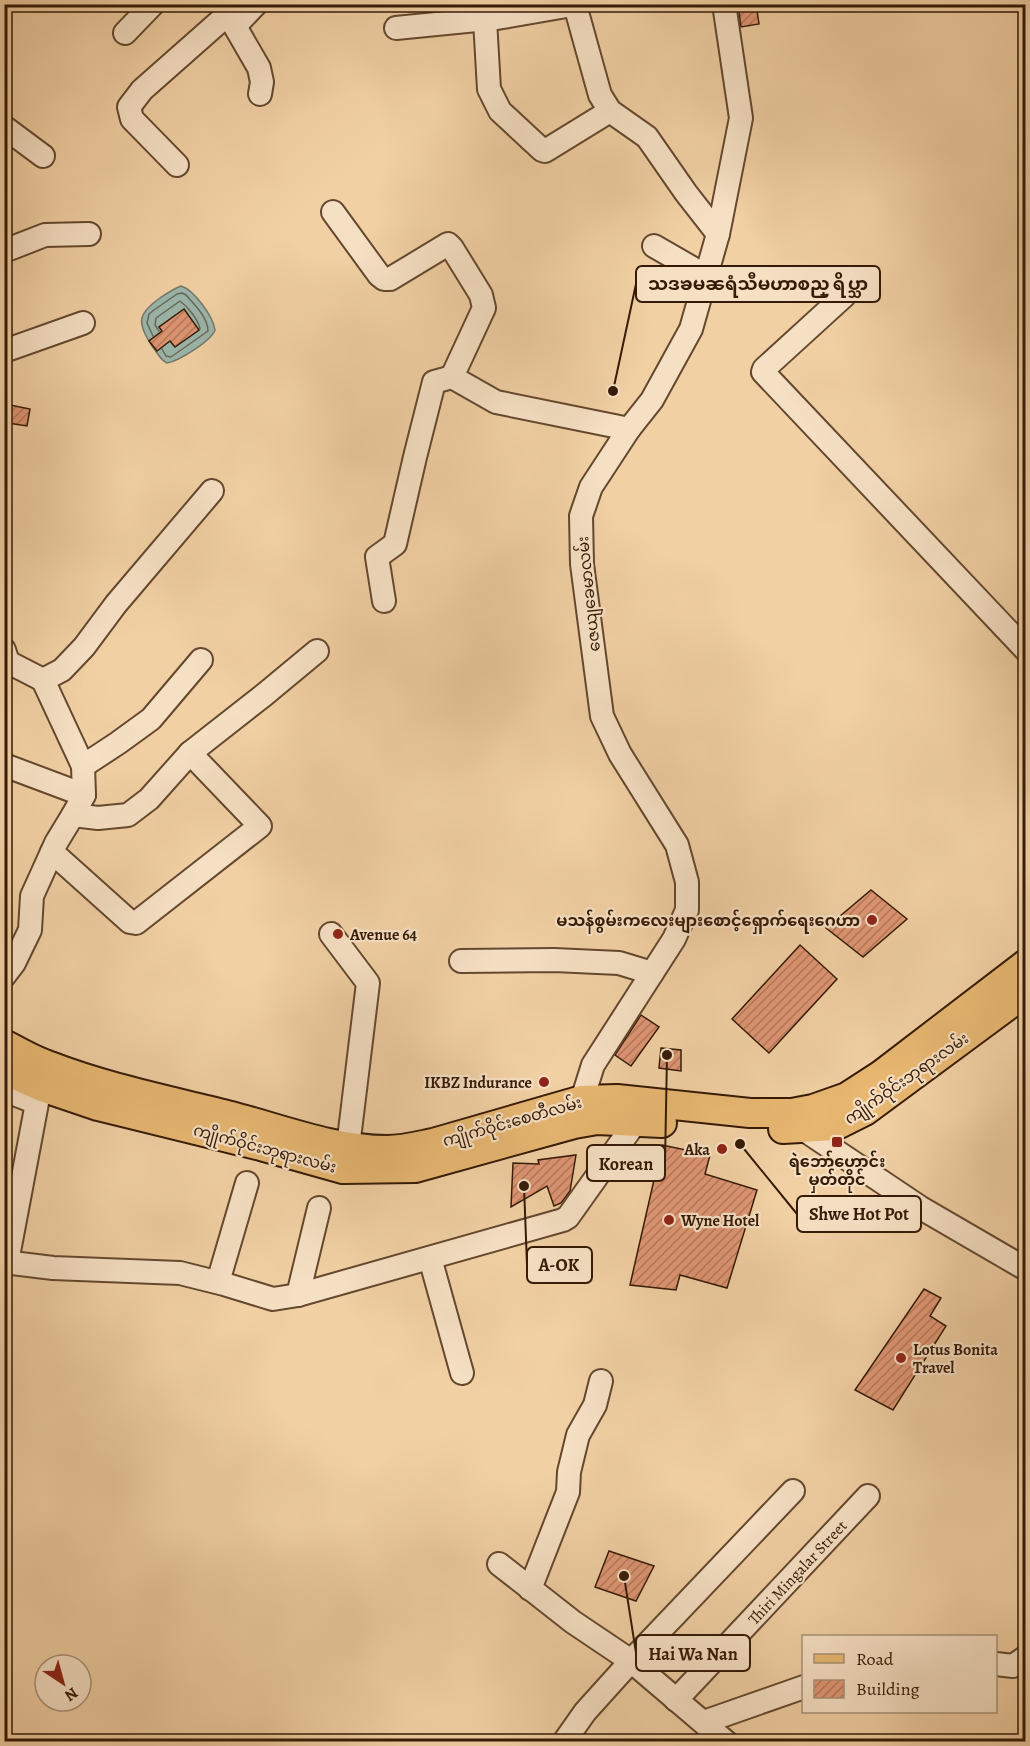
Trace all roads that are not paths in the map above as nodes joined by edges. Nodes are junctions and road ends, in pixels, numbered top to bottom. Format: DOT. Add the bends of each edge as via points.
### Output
graph roads {
  1 [pos="153,4"];
  2 [pos="256,4"];
  3 [pos="724,4"];
  4 [pos="577,5"];
  5 [pos="228,15"];
  6 [pos="485,20"];
  7 [pos="396,28"];
  8 [pos="125,33"];
  9 [pos="260,94"];
  10 [pos="610,111"];
  11 [pos="4,127"];
  12 [pos="43,156"];
  13 [pos="177,165"];
  14 [pos="333,212"];
  15 [pos="89,234"];
  16 [pos="718,234"];
  17 [pos="654,246"];
  18 [pos="4,251"];
  19 [pos="706,276"];
  20 [pos="844,296"];
  21 [pos="83,323"];
  22 [pos="4,351"];
  23 [pos="452,377"];
  24 [pos="629,429"];
  25 [pos="212,492"];
  26 [pos="384,601"];
  27 [pos="1026,650"];
  28 [pos="316,651"];
  29 [pos="6,658"];
  30 [pos="201,660"];
  31 [pos="43,680"];
  32 [pos="190,753"];
  33 [pos="4,765"];
  34 [pos="83,766"];
  35 [pos="84,795"];
  36 [pos="73,815"];
  37 [pos="52,852"];
  38 [pos="331,934"];
  39 [pos="461,962"];
  40 [pos="1026,964"];
  41 [pos="652,973"];
  42 [pos="4,976"];
  43 [pos="1026,992"];
  44 [pos="4,1044"];
  45 [pos="918,1060"];
  46 [pos="4,1070"];
  47 [pos="4,1090"];
  48 [pos="159,1109"];
  49 [pos="583,1111"];
  50 [pos="637,1120"];
  51 [pos="798,1121"];
  52 [pos="348,1158"];
  53 [pos="247,1183"];
  54 [pos="319,1208"];
  55 [pos="430,1258"];
  56 [pos="6,1262"];
  57 [pos="1026,1269"];
  58 [pos="218,1282"];
  59 [pos="298,1295"];
  60 [pos="462,1373"];
  61 [pos="601,1381"];
  62 [pos="793,1491"];
  63 [pos="868,1496"];
  64 [pos="499,1564"];
  65 [pos="530,1589"];
  66 [pos="1026,1657"];
  67 [pos="631,1660"];
  68 [pos="997,1664"];
  69 [pos="802,1688"];
  70 [pos="676,1700"];
  71 [pos="704,1722"];
  72 [pos="564,1742"];
  73 [pos="726,1742"];
  1 -- 8 [label="street"];
  2 -- 5 [label="street"];
  3 -- 16 [label="street, ဇေယျခေမာလမ်း" via="741,118"];
  4 -- 6 [label="street"];
  4 -- 10 [label="street" via="600,95"];
  5 -- 9 [label="street" via="259,68"];
  5 -- 13 [label="street" via="142,90 129,107 132,119"];
  6 -- 7 [label="street"];
  6 -- 10 [label="street" via="489,89 500,111 542,150"];
  10 -- 16 [label="street" via="647,137"];
  11 -- 12 [label="street"];
  14 -- 23 [label="street" via="384,279 448,244 452,248 481,294 484,308"];
  15 -- 18 [label="street" via="45,235"];
  16 -- 19 [label="street, ဇေယျခေမာလမ်း"];
  17 -- 19 [label="street"];
  19 -- 24 [label="street, ဇေယျခေမာလမ်း" via="692,329 652,400"];
  20 -- 27 [label="street" via="763,372"];
  21 -- 22 [label="street"];
  23 -- 24 [label="street" via="496,402"];
  23 -- 26 [label="street" via="434,382 395,544 377,557"];
  24 -- 41 [label="street, ဇေယျခေမာလမ်း" via="591,487 581,516 582,564 602,716 620,754 678,845 687,882 687,910"];
  25 -- 31 [label="street" via="84,647 63,670"];
  28 -- 32 [label="street"];
  29 -- 31 [label="street"];
  30 -- 34 [label="street" via="151,719"];
  31 -- 34 [label="street"];
  32 -- 36 [label="street" via="149,799 128,815"];
  32 -- 37 [label="street" via="260,826 136,923 130,922"];
  33 -- 35 [label="street"];
  34 -- 35 [label="street"];
  35 -- 36 [label="street"];
  36 -- 37 [label="street"];
  37 -- 42 [label="street" via="32,896 30,930"];
  38 -- 52 [label="street" via="368,983"];
  39 -- 41 [label="street" via="619,963"];
  40 -- 45 [label="main road"];
  41 -- 49 [label="street, ဇေယျခေမာလမ်း" via="593,1065"];
  43 -- 45 [label="main road, ကျိုက်ဝိုင်းဘုရားလမ်း"];
  44 -- 48 [label="main road" via="49,1066 117,1087"];
  45 -- 51 [label="main road, ကျိုက်ဝိုင်းဘုရားလမ်း" via="865,1111 835,1126"];
  46 -- 48 [label="main road, ကျိုက်ဝိုင်းဘုရားလမ်း" via="98,1106"];
  47 -- 56 [label="street" via="37,1103"];
  48 -- 52 [label="main road, ကျိုက်ဝိုင်းဘုရားလမ်း" via="264,1135 343,1169"];
  49 -- 50 [label="main road, ကျိုက်ဝိုင်းဘုရားလမ်း" via="597,1120"];
  49 -- 51 [label="main road, ကျိုက်ဝိုင်းစေတီလမ်း" via="627,1100"];
  49 -- 52 [label="main road, ကျိုက်ဝိုင်းစေတီလမ်း"];
  50 -- 51 [label="main road, ကျိုက်ဝိုင်းဘုရားလမ်း" via="735,1130"];
  50 -- 55 [label="street" via="568,1217"];
  51 -- 57 [label="street" via="921,1208"];
  53 -- 58 [label="street"];
  54 -- 59 [label="street"];
  55 -- 59 [label="street"];
  55 -- 60 [label="street"];
  56 -- 58 [label="street" via="53,1268 180,1273"];
  58 -- 59 [label="street" via="273,1299"];
  61 -- 65 [label="street" via="595,1405 579,1435 568,1492"];
  62 -- 67 [label="street"];
  63 -- 70 [label="street, Thiri Mingalar Street"];
  64 -- 65 [label="street"];
  65 -- 67 [label="street"];
  66 -- 68 [label="street" via="1013,1666"];
  67 -- 70 [label="street"];
  67 -- 72 [label="street"];
  69 -- 71 [label="street"];
  70 -- 71 [label="street"];
  71 -- 73 [label="street"];
}
